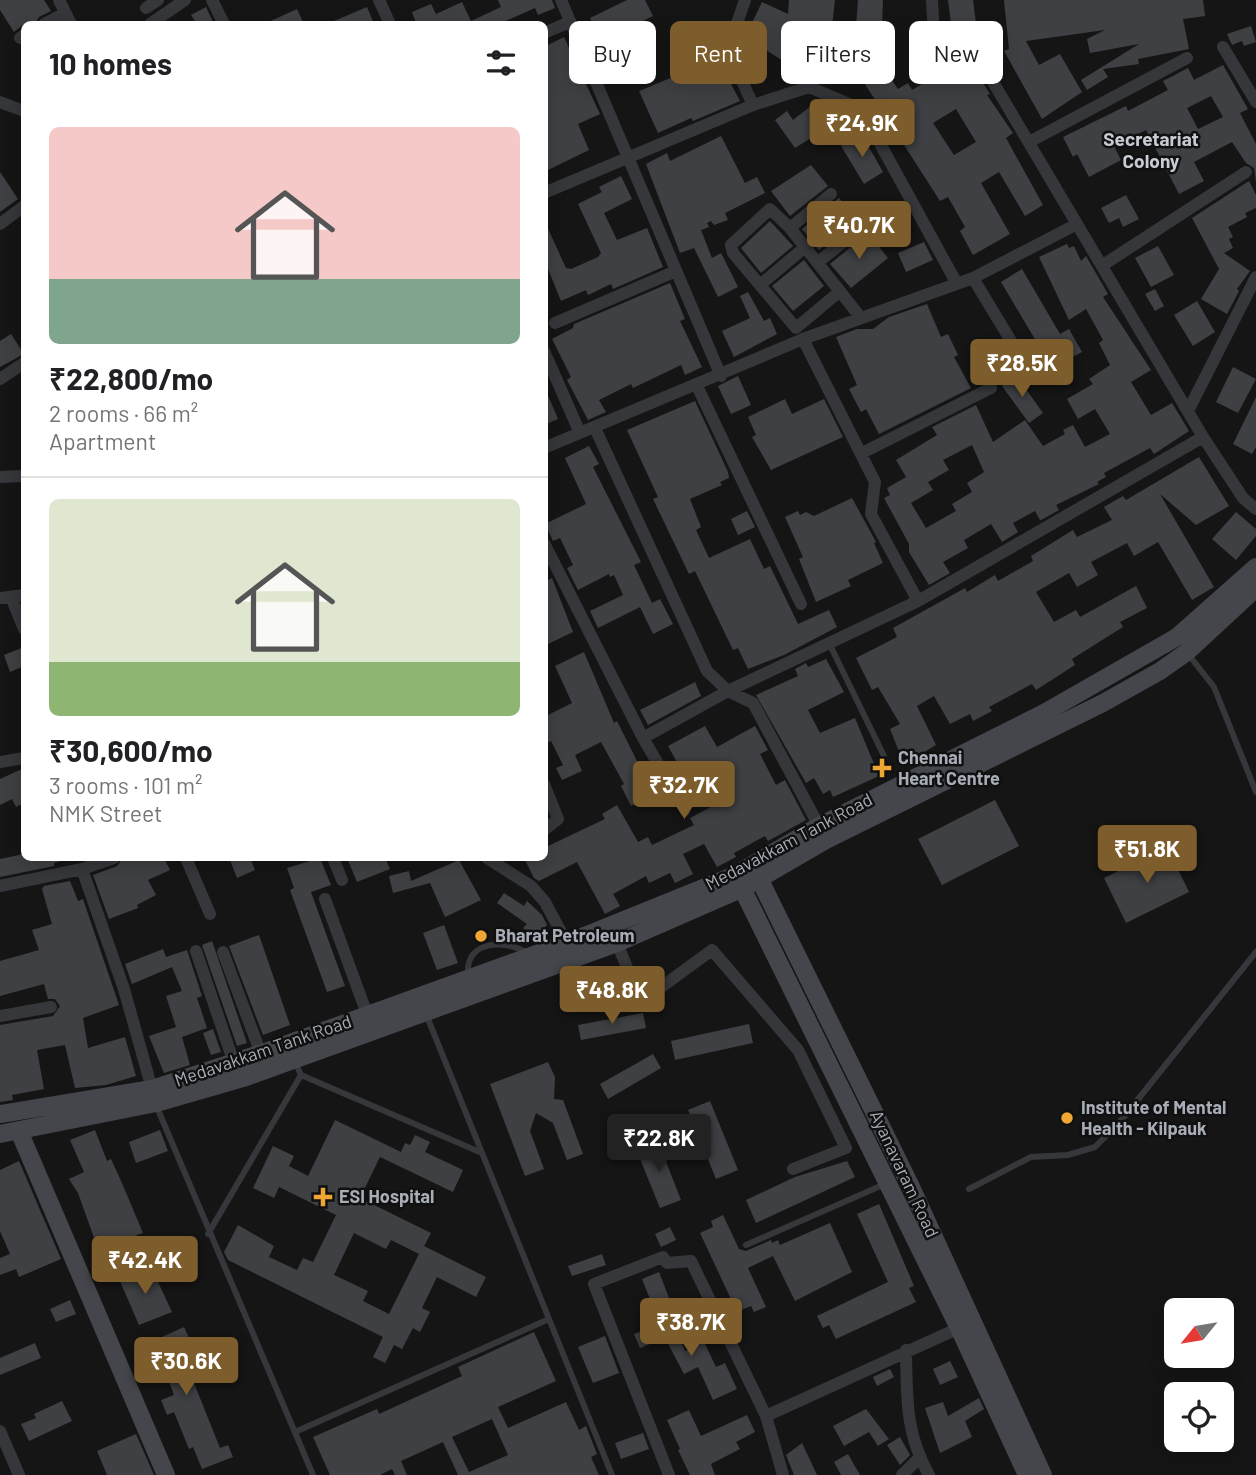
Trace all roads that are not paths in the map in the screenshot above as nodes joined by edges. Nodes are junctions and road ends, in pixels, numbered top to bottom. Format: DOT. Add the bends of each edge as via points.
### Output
graph roads {
  1 [pos="59,0"];
  2 [pos="158,0"];
  3 [pos="185,0"];
  4 [pos="212,0"];
  5 [pos="379,0"];
  6 [pos="561,0"];
  7 [pos="745,0"];
  8 [pos="932,0"];
  9 [pos="146,8"];
  10 [pos="68,19"];
  11 [pos="154,21"];
  12 [pos="222,21"];
  13 [pos="389,21"];
  14 [pos="570,21"];
  15 [pos="738,21"];
  16 [pos="569,22"];
  17 [pos="548,31"];
  18 [pos="1223,47"];
  19 [pos="1186,58"];
  20 [pos="596,84"];
  21 [pos="744,84"];
  22 [pos="0,102"];
  23 [pos="1256,103"];
  24 [pos="754,105"];
  25 [pos="21,110"];
  26 [pos="1029,142"];
  27 [pos="627,157"];
  28 [pos="1246,172"];
  29 [pos="548,191"];
  30 [pos="831,194"];
  31 [pos="21,208"];
  32 [pos="0,224"];
  33 [pos="1077,224"];
  34 [pos="790,228"];
  35 [pos="861,228"];
  36 [pos="804,248"];
  37 [pos="818,262"];
  38 [pos="1103,265"];
  39 [pos="676,271"];
  40 [pos="1256,277"];
  41 [pos="973,278"];
  42 [pos="956,282"];
  43 [pos="760,285"];
  44 [pos="839,292"];
  45 [pos="861,318"];
  46 [pos="555,323"];
  47 [pos="803,339"];
  48 [pos="1011,341"];
  49 [pos="548,363"];
  50 [pos="21,365"];
  51 [pos="721,376"];
  52 [pos="0,379"];
  53 [pos="697,386"];
  54 [pos="991,388"];
  55 [pos="1188,411"];
  56 [pos="595,428"];
  57 [pos="580,433"];
  58 [pos="1203,438"];
  59 [pos="548,446"];
  60 [pos="862,453"];
  61 [pos="21,476"];
  62 [pos="0,477"];
  63 [pos="1256,509"];
  64 [pos="548,551"];
  65 [pos="1256,567"];
  66 [pos="1256,588"];
  67 [pos="5,597"];
  68 [pos="918,601"];
  69 [pos="801,604"];
  70 [pos="21,624"];
  71 [pos="1177,637"];
  72 [pos="830,645"];
  73 [pos="1187,652"];
  74 [pos="728,691"];
  75 [pos="643,738"];
  76 [pos="884,756"];
  77 [pos="21,758"];
  78 [pos="0,762"];
  79 [pos="1256,792"];
  80 [pos="548,794"];
  81 [pos="685,810"];
  82 [pos="819,826"];
  83 [pos="548,828"];
  84 [pos="105,861"];
  85 [pos="187,861"];
  86 [pos="334,861"];
  87 [pos="492,861"];
  88 [pos="82,869"];
  89 [pos="755,870"];
  90 [pos="342,880"];
  91 [pos="739,882"];
  92 [pos="0,886"];
  93 [pos="325,899"];
  94 [pos="210,914"];
  95 [pos="567,943"];
  96 [pos="617,943"];
  97 [pos="195,951"];
  98 [pos="223,952"];
  99 [pos="1256,952"];
  100 [pos="51,1007"];
  101 [pos="367,1014"];
  102 [pos="426,1014"];
  103 [pos="0,1016"];
  104 [pos="261,1054"];
  105 [pos="295,1060"];
  106 [pos="234,1063"];
  107 [pos="154,1096"];
  108 [pos="0,1114"];
  109 [pos="19,1131"];
  110 [pos="0,1134"];
  111 [pos="482,1153"];
  112 [pos="793,1169"];
  113 [pos="887,1183"];
  114 [pos="969,1189"];
  115 [pos="208,1234"];
  116 [pos="746,1245"];
  117 [pos="549,1319"];
  118 [pos="958,1328"];
  119 [pos="906,1350"];
  120 [pos="766,1416"];
  121 [pos="0,1431"];
  122 [pos="295,1432"];
  123 [pos="919,1458"];
  124 [pos="19,1475"];
  125 [pos="166,1475"];
  126 [pos="313,1475"];
  127 [pos="612,1475"];
  128 [pos="669,1475"];
  129 [pos="783,1475"];
  130 [pos="902,1475"];
  131 [pos="929,1475"];
  132 [pos="1027,1475"];
  133 [pos="1043,1475"];
  1 -- 10 [label="street"];
  2 -- 9 [label="street"];
  3 -- 11 [label="street"];
  4 -- 12 [label="street"];
  5 -- 13 [label="street"];
  6 -- 14 [label="street"];
  7 -- 15 [label="street"];
  8 -- 26 [label="street" via="934,37 990,77"];
  16 -- 17 [label="street"];
  18 -- 23 [label="street"];
  19 -- 26 [label="street"];
  20 -- 27 [label="street"];
  21 -- 24 [label="street"];
  22 -- 25 [label="street"];
  24 -- 27 [label="street"];
  24 -- 42 [label="street" via="809,87 858,110"];
  26 -- 33 [label="street"];
  27 -- 29 [label="street"];
  27 -- 39 [label="street"];
  28 -- 38 [label="street"];
  30 -- 34 [label="street"];
  31 -- 32 [label="street"];
  33 -- 38 [label="street"];
  33 -- 41 [label="street"];
  34 -- 36 [label="street"];
  34 -- 43 [label="street" via="770,209 733,241 733,253"];
  35 -- 37 [label="street"];
  36 -- 37 [label="street"];
  36 -- 43 [label="street"];
  37 -- 44 [label="street"];
  38 -- 55 [label="street"];
  39 -- 46 [label="street"];
  39 -- 51 [label="street"];
  40 -- 55 [label="street"];
  41 -- 42 [label="street"];
  41 -- 48 [label="street"];
  42 -- 45 [label="street"];
  43 -- 44 [label="street" via="796,328"];
  44 -- 45 [label="street"];
  45 -- 47 [label="street"];
  47 -- 51 [label="street"];
  47 -- 60 [label="street"];
  49 -- 57 [label="street"];
  50 -- 52 [label="street"];
  51 -- 53 [label="street"];
  53 -- 56 [label="street"];
  53 -- 69 [label="street"];
  54 -- 60 [label="street"];
  55 -- 58 [label="street"];
  56 -- 57 [label="street"];
  56 -- 74 [label="street" via="707,671"];
  57 -- 59 [label="street"];
  58 -- 63 [label="street" via="1243,498"];
  58 -- 68 [label="street"];
  60 -- 68 [label="street" via="875,482 871,514"];
  61 -- 62 [label="street"];
  64 -- 75 [label="street"];
  65 -- 71 [label="main road, Medavakkam Tank Road"];
  66 -- 73 [label="main road, Medavakkam Tank Road"];
  67 -- 70 [label="street"];
  68 -- 72 [label="street"];
  71 -- 73 [label="lane"];
  71 -- 82 [label="main road, Medavakkam Tank Road" via="1044,713"];
  72 -- 74 [label="street"];
  72 -- 76 [label="lane"];
  73 -- 79 [label="lane" via="1214,687"];
  73 -- 89 [label="main road, Medavakkam Tank Road" via="1103,703"];
  74 -- 75 [label="street"];
  74 -- 82 [label="street" via="753,703"];
  75 -- 81 [label="street"];
  77 -- 78 [label="street"];
  80 -- 83 [label="street" via="558,819"];
  82 -- 89 [label="main road, Medavakkam Tank Road"];
  84 -- 88 [label="street"];
  85 -- 94 [label="street"];
  86 -- 90 [label="street"];
  87 -- 95 [label="street" via="531,886"];
  88 -- 92 [label="street"];
  88 -- 107 [label="street" via="124,989"];
  89 -- 91 [label="main road, Medavakkam Tank Road"];
  89 -- 133 [label="main road, Ayanavaram Road" via="911,1187"];
  91 -- 95 [label="main road, Medavakkam Tank Road"];
  91 -- 96 [label="main road, Medavakkam Tank Road"];
  91 -- 113 [label="main road, Ayanavaram Road"];
  93 -- 101 [label="street"];
  95 -- 101 [label="main road, Medavakkam Tank Road"];
  96 -- 102 [label="main road, Medavakkam Tank Road"];
  96 -- 112 [label="street" via="641,1002 712,950 798,1050 846,1148"];
  97 -- 106 [label="street"];
  98 -- 104 [label="street"];
  99 -- 114 [label="lane" via="1095,1147 1068,1155 1031,1157"];
  100 -- 103 [label="street"];
  101 -- 105 [label="main road, Medavakkam Tank Road"];
  102 -- 105 [label="main road, Medavakkam Tank Road"];
  102 -- 111 [label="lane"];
  104 -- 105 [label="main road, Medavakkam Tank Road"];
  104 -- 106 [label="main road, Medavakkam Tank Road"];
  105 -- 107 [label="main road, Medavakkam Tank Road"];
  105 -- 111 [label="lane"];
  105 -- 115 [label="lane"];
  106 -- 107 [label="main road, Medavakkam Tank Road"];
  107 -- 108 [label="main road, Medavakkam Tank Road"];
  107 -- 109 [label="main road, Medavakkam Tank Road"];
  107 -- 115 [label="lane"];
  109 -- 110 [label="main road, Medavakkam Tank Road"];
  109 -- 125 [label="main road"];
  111 -- 117 [label="lane"];
  113 -- 116 [label="lane"];
  113 -- 118 [label="main road, Ayanavaram Road"];
  115 -- 122 [label="lane"];
  117 -- 122 [label="lane"];
  117 -- 127 [label="lane"];
  118 -- 119 [label="street"];
  118 -- 132 [label="main road, Ayanavaram Road"];
  119 -- 120 [label="street"];
  119 -- 123 [label="street" via="907,1420"];
  120 -- 128 [label="street" via="691,1261 667,1263 663,1257 594,1284"];
  120 -- 129 [label="street"];
  121 -- 124 [label="street"];
  122 -- 126 [label="lane"];
  123 -- 130 [label="street"];
  123 -- 131 [label="street"];
}
